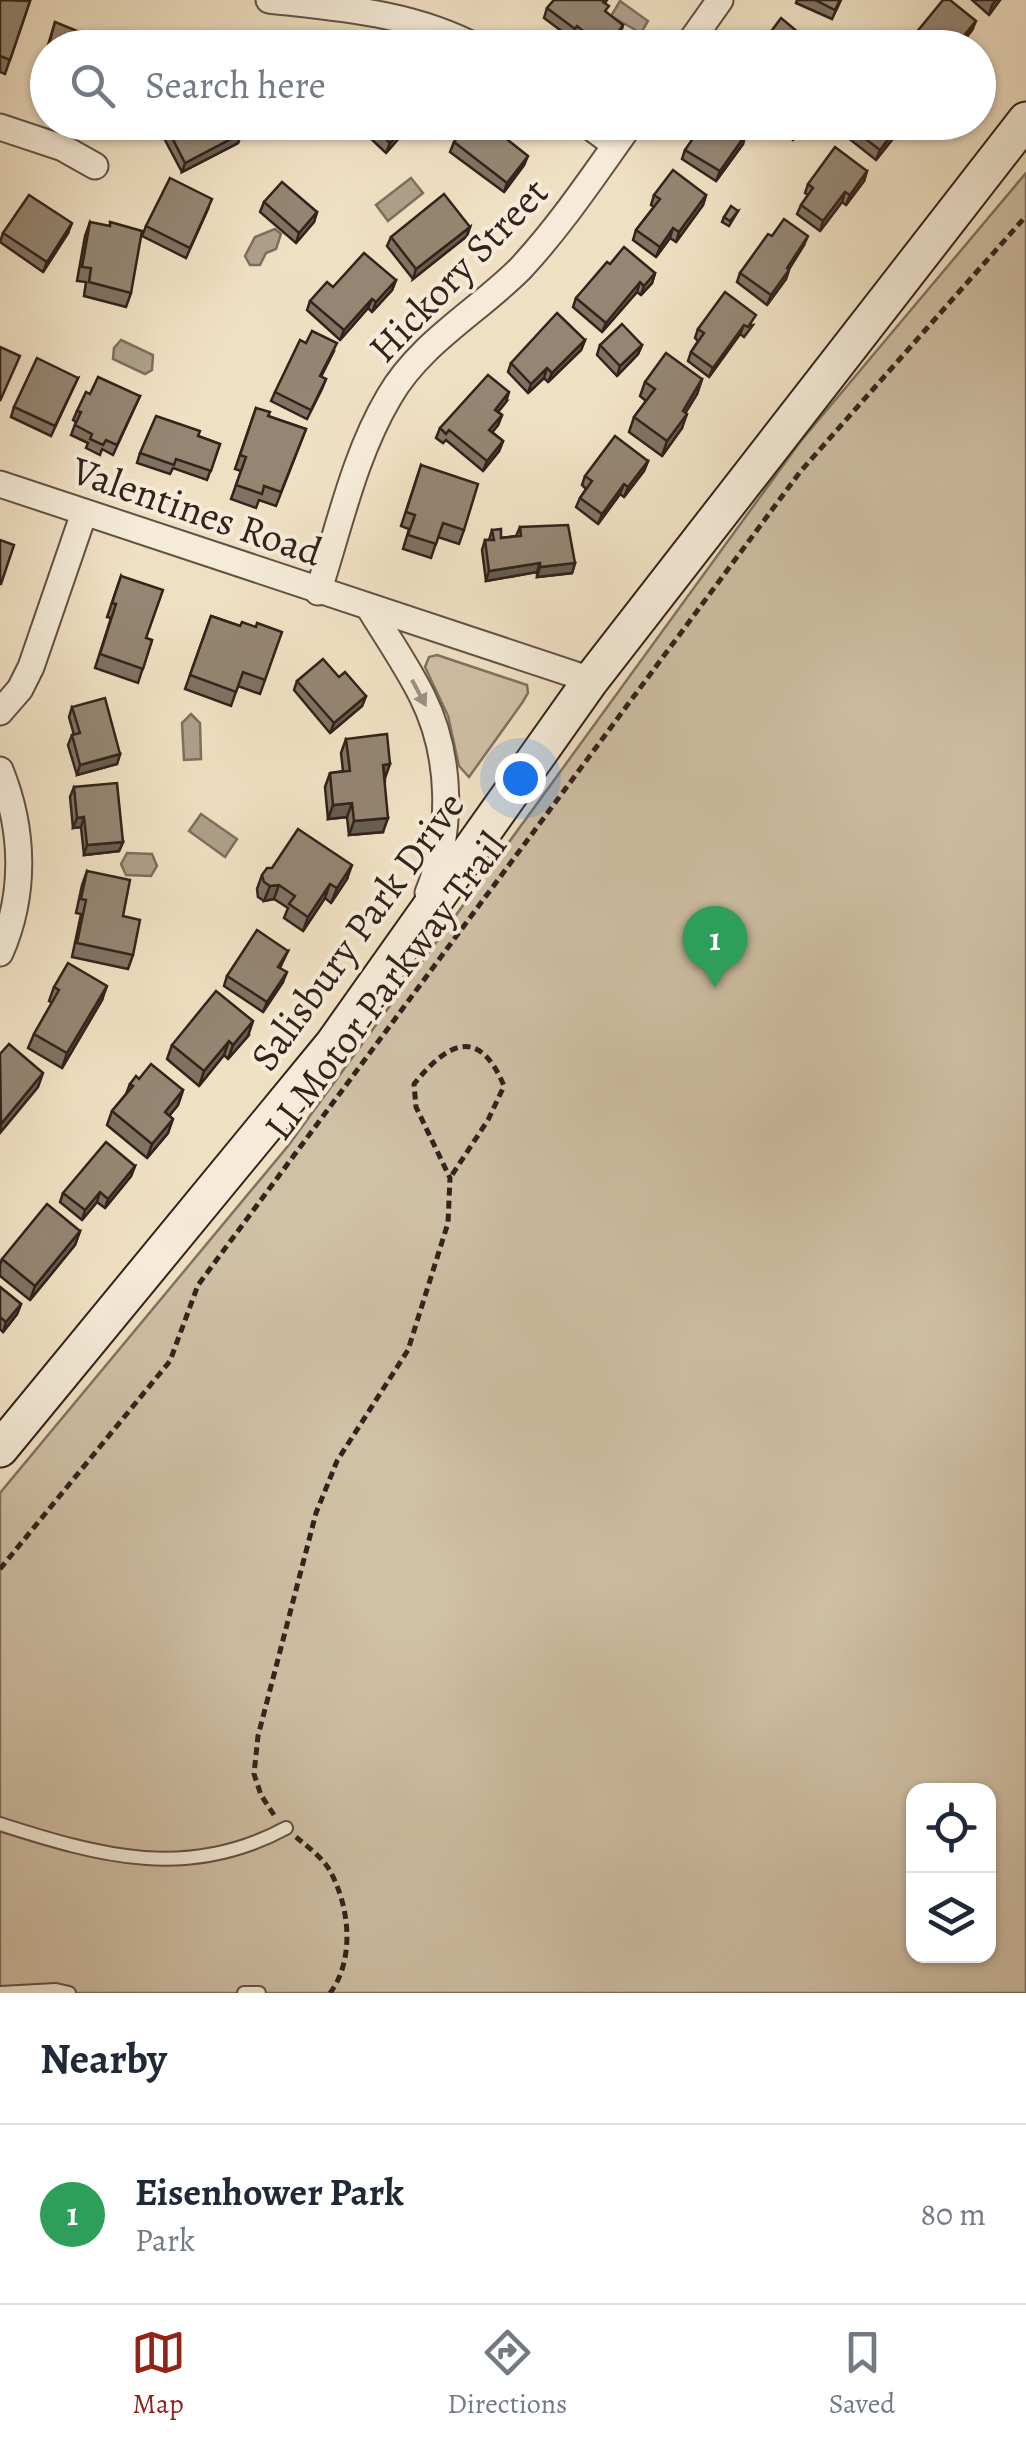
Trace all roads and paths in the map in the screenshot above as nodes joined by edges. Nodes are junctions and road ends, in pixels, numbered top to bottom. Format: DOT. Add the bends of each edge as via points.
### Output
graph roads {
  1 [pos="269,0"];
  2 [pos="720,0"];
  3 [pos="436,30"];
  4 [pos="699,30"];
  5 [pos="1026,120"];
  6 [pos="0,127"];
  7 [pos="30,137"];
  8 [pos="38,140"];
  9 [pos="608,140"];
  10 [pos="619,140"];
  11 [pos="615,145"];
  12 [pos="95,166"];
  13 [pos="1026,216"];
  14 [pos="0,484"];
  15 [pos="84,513"];
  16 [pos="318,592"];
  17 [pos="370,608"];
  18 [pos="591,680"];
  19 [pos="0,712"];
  20 [pos="0,770"];
  21 [pos="409,937"];
  22 [pos="0,953"];
  23 [pos="450,1178"];
  24 [pos="0,1449"];
  25 [pos="0,1569"];
  26 [pos="0,1824"];
  27 [pos="286,1828"];
  28 [pos="0,1993"];
  29 [pos="69,1993"];
  30 [pos="244,1993"];
  31 [pos="259,1993"];
  32 [pos="330,1993"];
  1 -- 3 [label="street" via="395,16"];
  2 -- 4 [label="street"];
  5 -- 18 [label="main road, Salisbury Park Drive"];
  6 -- 7 [label="street"];
  8 -- 12 [label="street"];
  9 -- 11 [label="street"];
  10 -- 11 [label="street, Hickory Street"];
  11 -- 16 [label="street, Hickory Street" via="521,267 434,342 389,397"];
  13 -- 25 [label="path, LI Motor Parkway Trail" via="800,472 198,1285 170,1361"];
  14 -- 15 [label="street, Valentines Road"];
  15 -- 16 [label="street, Valentines Road"];
  15 -- 19 [label="street" via="31,667"];
  16 -- 17 [label="street, Valentines Road"];
  17 -- 18 [label="street, Valentines Road"];
  17 -- 21 [label="street, one-way" via="422,695 441,756 447,821 438,867"];
  18 -- 21 [label="main road, Salisbury Park Drive"];
  20 -- 22 [label="street" via="15,817 19,869"];
  21 -- 24 [label="main road, Salisbury Park Drive" via="333,1044"];
  23 -- 23 [label="path" via="504,1086 494,1062 475,1048 450,1048 414,1084 416,1107"];
  23 -- 27 [label="path" via="448,1222 408,1350 337,1461 316,1513 258,1736 254,1774"];
  26 -- 27 [label="lane" via="96,1853 182,1860 258,1843"];
  27 -- 32 [label="path" via="329,1869 342,1901 346,1961"];
  28 -- 29 [label="lane"];
  30 -- 31 [label="lane"];
}
